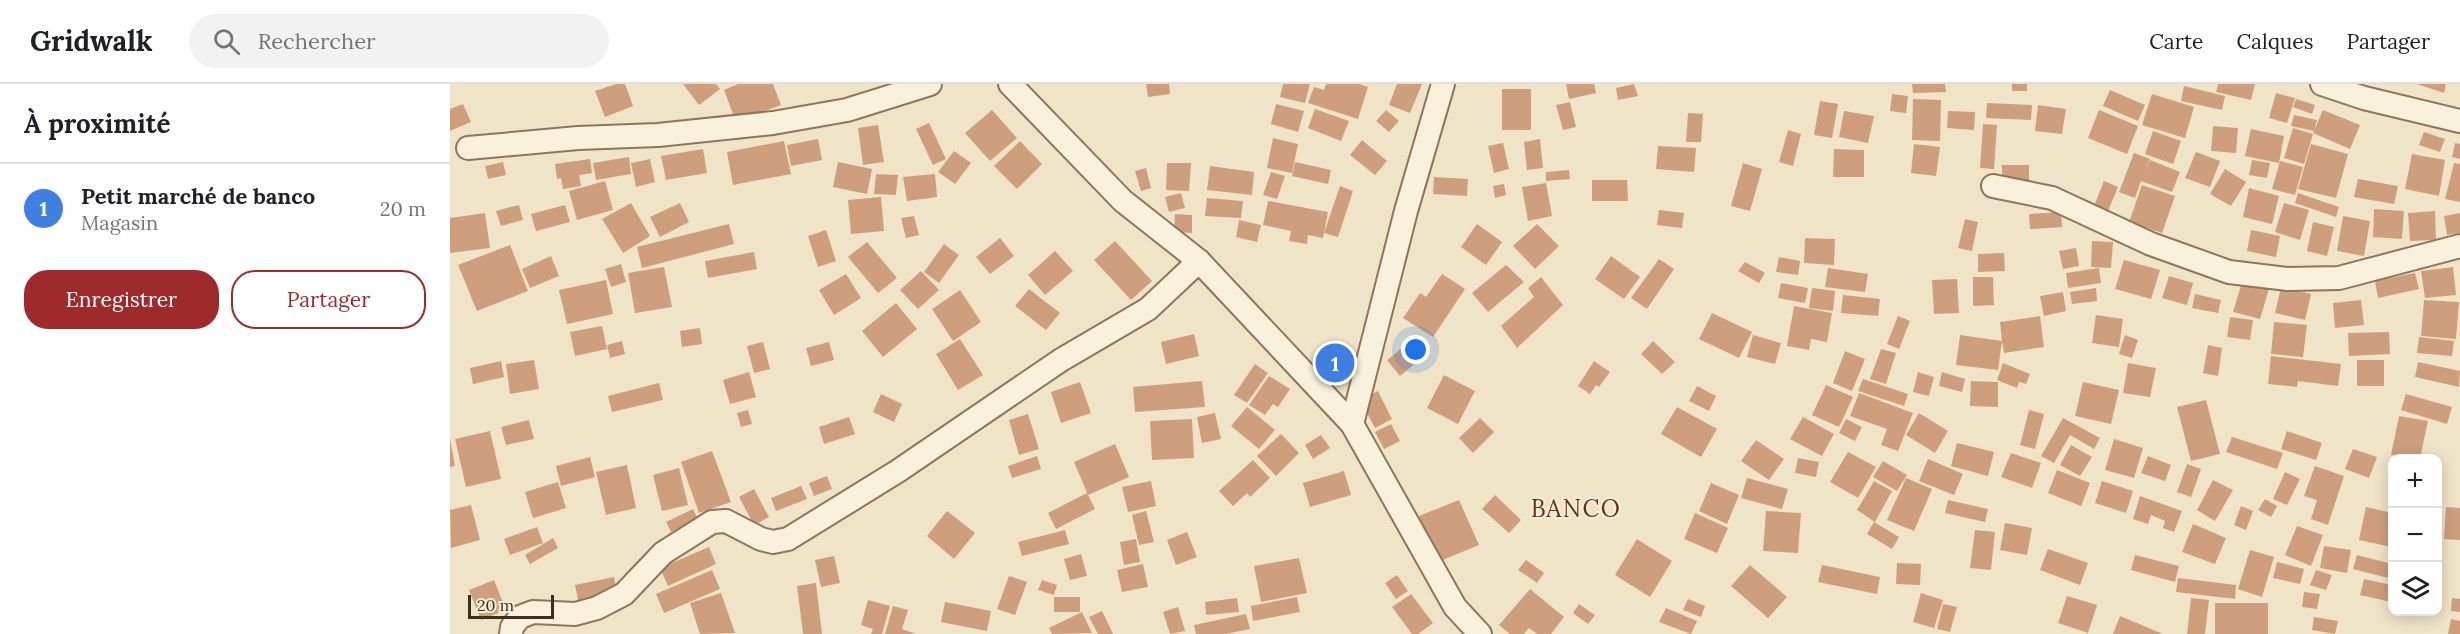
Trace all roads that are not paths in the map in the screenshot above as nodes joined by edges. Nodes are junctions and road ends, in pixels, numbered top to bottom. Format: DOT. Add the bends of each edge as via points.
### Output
graph roads {
  1 [pos="930,84"];
  2 [pos="1010,84"];
  3 [pos="1443,84"];
  4 [pos="2322,84"];
  5 [pos="2460,121"];
  6 [pos="468,148"];
  7 [pos="1993,186"];
  8 [pos="2460,246"];
  9 [pos="1200,261"];
  10 [pos="1352,424"];
  11 [pos="511,634"];
  12 [pos="1480,634"];
  1 -- 6 [label="street" via="847,110 773,123"];
  2 -- 9 [label="street" via="1124,201"];
  3 -- 10 [label="street"];
  4 -- 5 [label="street"];
  7 -- 8 [label="street" via="2052,198 2151,244 2229,272 2288,279 2338,278"];
  9 -- 10 [label="street"];
  9 -- 11 [label="street" via="1148,309 1061,360 898,471 788,539 773,542 726,521 712,522 663,553 624,594 575,614 532,612 520,618"];
  10 -- 12 [label="street" via="1455,607"];
}
